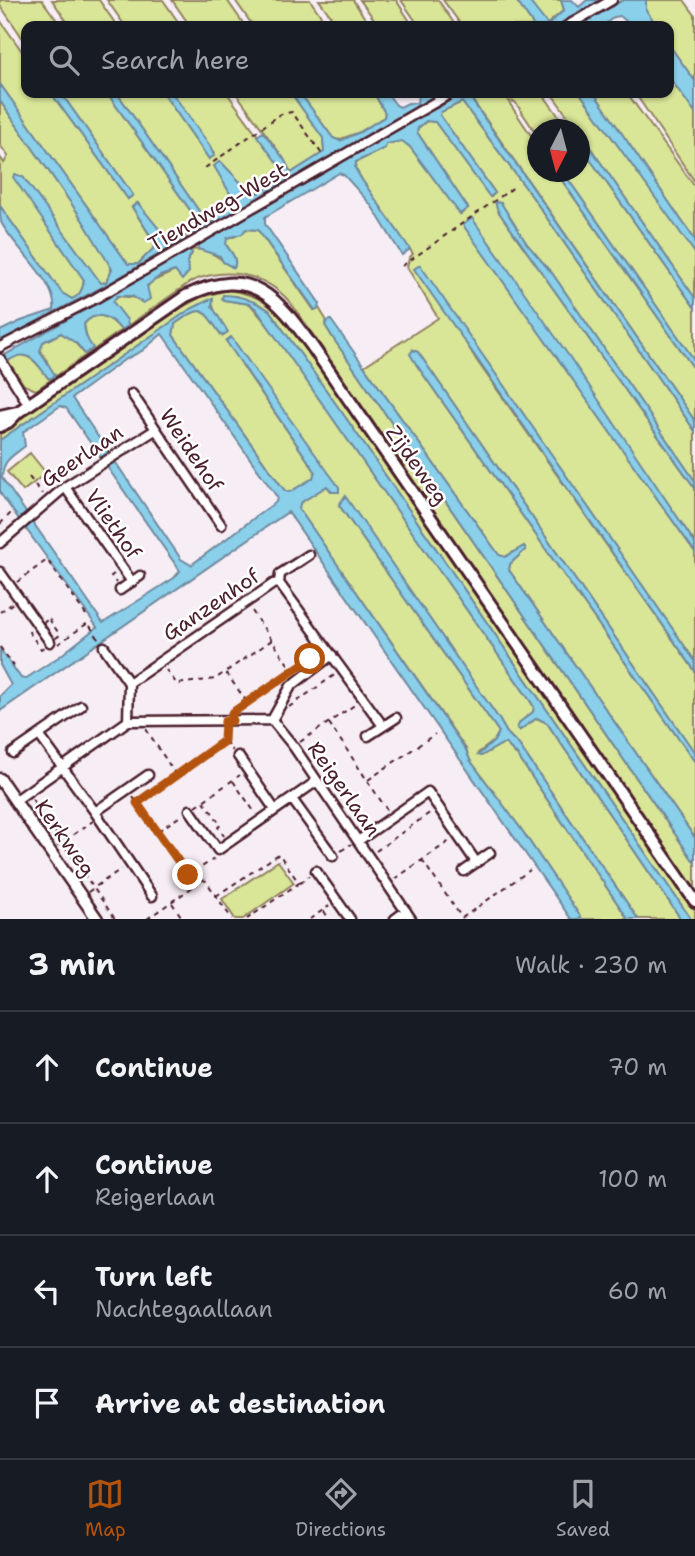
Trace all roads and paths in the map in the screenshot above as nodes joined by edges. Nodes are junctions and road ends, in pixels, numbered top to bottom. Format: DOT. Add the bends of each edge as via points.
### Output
graph roads {
  1 [pos="612,0"];
  2 [pos="576,21"];
  3 [pos="442,98"];
  4 [pos="328,163"];
  5 [pos="205,168"];
  6 [pos="514,187"];
  7 [pos="402,265"];
  8 [pos="0,347"];
  9 [pos="0,359"];
  10 [pos="132,394"];
  11 [pos="29,405"];
  12 [pos="18,412"];
  13 [pos="0,416"];
  14 [pos="0,426"];
  15 [pos="155,430"];
  16 [pos="29,477"];
  17 [pos="65,487"];
  18 [pos="47,500"];
  19 [pos="13,511"];
  20 [pos="0,524"];
  21 [pos="221,525"];
  22 [pos="0,543"];
  23 [pos="309,555"];
  24 [pos="0,572"];
  25 [pos="140,576"];
  26 [pos="132,582"];
  27 [pos="279,583"];
  28 [pos="10,586"];
  29 [pos="120,590"];
  30 [pos="19,599"];
  31 [pos="246,602"];
  32 [pos="0,612"];
  33 [pos="86,615"];
  34 [pos="272,640"];
  35 [pos="50,642"];
  36 [pos="102,644"];
  37 [pos="0,647"];
  38 [pos="329,651"];
  39 [pos="160,661"];
  40 [pos="14,666"];
  41 [pos="343,669"];
  42 [pos="293,671"];
  43 [pos="226,672"];
  44 [pos="129,683"];
  45 [pos="363,699"];
  46 [pos="247,702"];
  47 [pos="81,706"];
  48 [pos="396,718"];
  49 [pos="272,720"];
  50 [pos="141,721"];
  51 [pos="228,721"];
  52 [pos="128,722"];
  53 [pos="329,723"];
  54 [pos="383,726"];
  55 [pos="435,734"];
  56 [pos="39,735"];
  57 [pos="368,736"];
  58 [pos="224,741"];
  59 [pos="294,747"];
  60 [pos="13,753"];
  61 [pos="238,756"];
  62 [pos="63,768"];
  63 [pos="247,770"];
  64 [pos="148,775"];
  65 [pos="176,776"];
  66 [pos="0,779"];
  67 [pos="233,780"];
  68 [pos="367,780"];
  69 [pos="317,781"];
  70 [pos="27,792"];
  71 [pos="292,799"];
  72 [pos="16,800"];
  73 [pos="203,800"];
  74 [pos="438,807"];
  75 [pos="190,810"];
  76 [pos="275,810"];
  77 [pos="97,814"];
  78 [pos="392,817"];
  79 [pos="261,820"];
  80 [pos="157,832"];
  81 [pos="458,835"];
  82 [pos="358,841"];
  83 [pos="62,842"];
  84 [pos="229,843"];
  85 [pos="50,850"];
  86 [pos="218,850"];
  87 [pos="490,852"];
  88 [pos="333,856"];
  89 [pos="369,856"];
  90 [pos="422,860"];
  91 [pos="476,862"];
  92 [pos="130,863"];
  93 [pos="316,870"];
  94 [pos="530,870"];
  95 [pos="464,871"];
  96 [pos="198,879"];
  97 [pos="388,883"];
  98 [pos="93,888"];
  99 [pos="82,896"];
  100 [pos="152,896"];
  101 [pos="216,896"];
  102 [pos="337,901"];
  103 [pos="695,901"];
  104 [pos="171,902"];
  105 [pos="323,910"];
  106 [pos="409,915"];
  107 [pos="97,919"];
  108 [pos="115,919"];
  109 [pos="147,919"];
  110 [pos="183,919"];
  111 [pos="232,919"];
  112 [pos="247,919"];
  113 [pos="310,919"];
  114 [pos="329,919"];
  115 [pos="350,919"];
  116 [pos="395,919"];
  117 [pos="462,919"];
  1 -- 2 [label="street"];
  3 -- 4 [label="street, Tiendweg-West"];
  4 -- 5 [label="path" via="292,112 281,114"];
  4 -- 8 [label="street, Tiendweg-West" via="96,298"];
  6 -- 7 [label="path"];
  9 -- 11 [label="street"];
  10 -- 15 [label="street, Weidehof"];
  11 -- 12 [label="main road, Zijdeweg"];
  11 -- 103 [label="main road, Zijdeweg" via="202,289 231,283 273,299 314,349"];
  12 -- 13 [label="main road, Zijdeweg"];
  12 -- 14 [label="main road, Zijdeweg"];
  15 -- 17 [label="street, Geerlaan"];
  15 -- 21 [label="street, Weidehof"];
  16 -- 18 [label="path"];
  17 -- 18 [label="street, Geerlaan"];
  17 -- 26 [label="street, Vliethof"];
  18 -- 22 [label="street, Geerlaan"];
  19 -- 20 [label="path"];
  23 -- 27 [label="street, Ganzenhof" via="281,575"];
  24 -- 28 [label="street"];
  25 -- 26 [label="street, Vliethof"];
  26 -- 29 [label="street, Vliethof"];
  27 -- 31 [label="street, Ganzenhof"];
  27 -- 38 [label="street"];
  28 -- 30 [label="street"];
  28 -- 33 [label="path" via="47,560"];
  30 -- 32 [label="path"];
  30 -- 35 [label="street"];
  31 -- 34 [label="path"];
  31 -- 39 [label="street, Ganzenhof"];
  34 -- 42 [label="path"];
  34 -- 43 [label="path"];
  35 -- 36 [label="path" via="54,647 88,623"];
  36 -- 44 [label="street"];
  37 -- 40 [label="path"];
  38 -- 41 [label="street"];
  38 -- 42 [label="path"];
  38 -- 49 [label="street" via="286,692"];
  39 -- 43 [label="path" via="177,684 215,679"];
  39 -- 44 [label="street, Ganzenhof"];
  41 -- 45 [label="street"];
  41 -- 49 [label="path"];
  42 -- 46 [label="path"];
  43 -- 46 [label="path"];
  44 -- 52 [label="street"];
  45 -- 53 [label="path"];
  45 -- 54 [label="street"];
  46 -- 51 [label="path"];
  47 -- 56 [label="street"];
  48 -- 54 [label="street"];
  49 -- 51 [label="street"];
  49 -- 59 [label="street, Reigerlaan"];
  50 -- 51 [label="street"];
  50 -- 52 [label="street"];
  50 -- 65 [label="path"];
  51 -- 58 [label="path"];
  52 -- 62 [label="street"];
  53 -- 59 [label="path"];
  53 -- 68 [label="path"];
  54 -- 57 [label="street"];
  55 -- 68 [label="path"];
  56 -- 60 [label="street"];
  56 -- 62 [label="street"];
  58 -- 61 [label="path"];
  58 -- 65 [label="path"];
  59 -- 69 [label="street, Reigerlaan"];
  61 -- 63 [label="street"];
  62 -- 70 [label="street"];
  62 -- 77 [label="street"];
  63 -- 67 [label="path"];
  63 -- 76 [label="street"];
  64 -- 77 [label="street"];
  65 -- 80 [label="path" via="137,803"];
  66 -- 72 [label="street, Kerkweg"];
  67 -- 73 [label="path"];
  67 -- 79 [label="path"];
  68 -- 78 [label="path"];
  69 -- 71 [label="street"];
  69 -- 82 [label="street, Reigerlaan"];
  70 -- 72 [label="street"];
  70 -- 83 [label="path"];
  71 -- 76 [label="street"];
  71 -- 88 [label="street"];
  72 -- 85 [label="street, Kerkweg"];
  73 -- 75 [label="path"];
  73 -- 84 [label="path"];
  74 -- 78 [label="street" via="428,792"];
  74 -- 81 [label="street"];
  74 -- 89 [label="path"];
  75 -- 80 [label="path"];
  75 -- 86 [label="street"];
  76 -- 79 [label="street"];
  77 -- 83 [label="path"];
  77 -- 92 [label="street"];
  78 -- 82 [label="street"];
  79 -- 84 [label="street"];
  80 -- 96 [label="path" via="188,875"];
  81 -- 90 [label="path"];
  81 -- 91 [label="street"];
  82 -- 89 [label="street, Reigerlaan"];
  83 -- 85 [label="path"];
  83 -- 98 [label="path"];
  84 -- 86 [label="street"];
  85 -- 99 [label="street, Kerkweg"];
  86 -- 96 [label="path" via="218,856 200,868"];
  87 -- 91 [label="street"];
  89 -- 97 [label="street, Reigerlaan"];
  90 -- 97 [label="path"];
  90 -- 117 [label="path"];
  91 -- 95 [label="street"];
  92 -- 98 [label="path"];
  92 -- 100 [label="street"];
  93 -- 102 [label="street"];
  94 -- 117 [label="path"];
  96 -- 101 [label="path" via="206,881"];
  96 -- 104 [label="path"];
  97 -- 106 [label="street, Reigerlaan"];
  98 -- 99 [label="path"];
  98 -- 108 [label="path"];
  99 -- 107 [label="street, Kerkweg"];
  101 -- 111 [label="path"];
  101 -- 112 [label="path" via="279,854 299,883"];
  102 -- 105 [label="path"];
  102 -- 115 [label="street"];
  104 -- 109 [label="path"];
  104 -- 110 [label="path"];
  105 -- 113 [label="path"];
  105 -- 114 [label="path"];
  106 -- 116 [label="street"];
}
